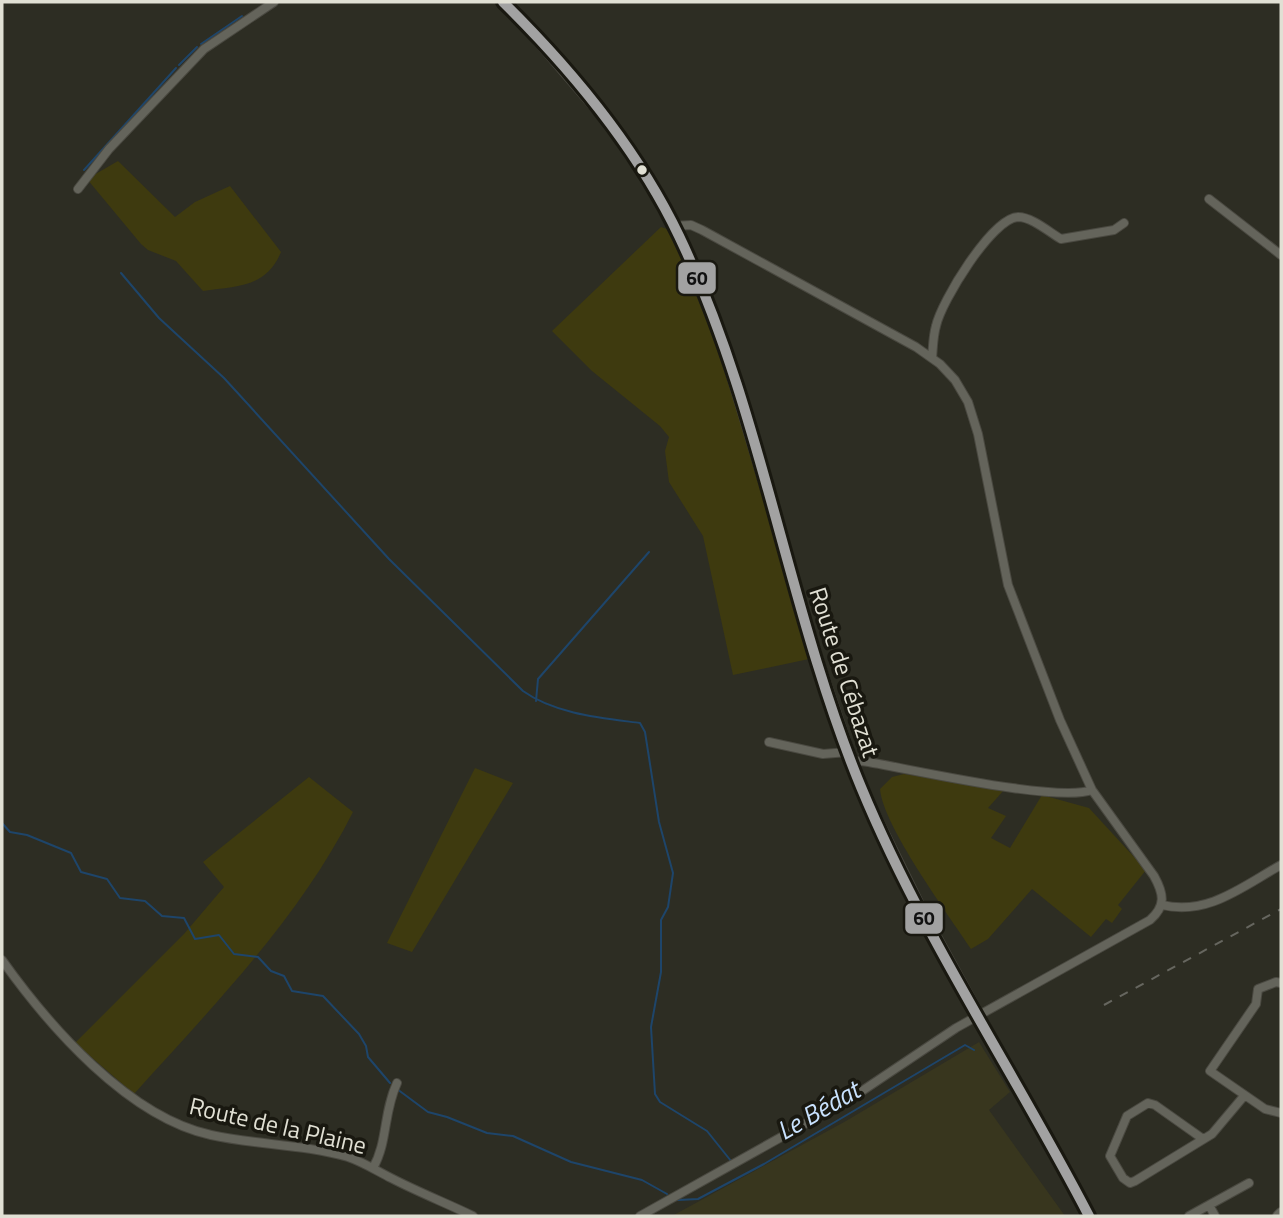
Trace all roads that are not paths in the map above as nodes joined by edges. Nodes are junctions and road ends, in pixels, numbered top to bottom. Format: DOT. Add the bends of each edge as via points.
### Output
graph roads {
  1 [pos="274,2"];
  2 [pos="506,4"];
  3 [pos="78,189"];
  4 [pos="1209,199"];
  5 [pos="1124,223"];
  6 [pos="674,226"];
  7 [pos="1281,255"];
  8 [pos="932,358"];
  9 [pos="769,743"];
  10 [pos="850,757"];
  11 [pos="1092,790"];
  12 [pos="1281,865"];
  13 [pos="1162,905"];
  14 [pos="2,960"];
  15 [pos="1281,983"];
  16 [pos="980,1014"];
  17 [pos="397,1083"];
  18 [pos="1244,1096"];
  19 [pos="1281,1113"];
  20 [pos="1203,1139"];
  21 [pos="373,1168"];
  22 [pos="1249,1183"];
  23 [pos="1209,1205"];
  24 [pos="473,1216"];
  25 [pos="640,1216"];
  26 [pos="1089,1216"];
  27 [pos="1189,1216"];
  28 [pos="1215,1216"];
  1 -- 3 [label="street" via="204,49"];
  2 -- 6 [label="main road, Route de Cébazat" via="607,121"];
  4 -- 7 [label="street"];
  5 -- 8 [label="street" via="1114,230 1061,239 1026,218 1006,222 974,254 961,277 936,324"];
  6 -- 8 [label="street" via="702,230"];
  6 -- 10 [label="main road, Route de Cébazat" via="721,339"];
  8 -- 11 [label="street" via="955,380 972,413 1008,585"];
  9 -- 10 [label="street"];
  10 -- 11 [label="street" via="1034,790"];
  10 -- 16 [label="main road, Route de Cébazat" via="894,857"];
  11 -- 13 [label="street" via="1154,876 1162,890"];
  12 -- 13 [label="street" via="1207,905 1176,909"];
  13 -- 16 [label="street" via="1150,920"];
  14 -- 21 [label="street, Route de la Plaine" via="74,1046 113,1081 170,1119 211,1135 328,1152"];
  15 -- 18 [label="street" via="1258,989 1256,1004 1210,1071"];
  16 -- 25 [label="street" via="853,1097"];
  16 -- 26 [label="main road, Route de Cébazat"];
  17 -- 21 [label="street" via="385,1115 383,1148"];
  18 -- 19 [label="street"];
  18 -- 20 [label="street"];
  20 -- 20 [label="street" via="1130,1183 1110,1156 1126,1116 1148,1103"];
  21 -- 24 [label="street, Route de la Plaine"];
  22 -- 23 [label="street"];
  23 -- 27 [label="street"];
  23 -- 28 [label="street"];
}
